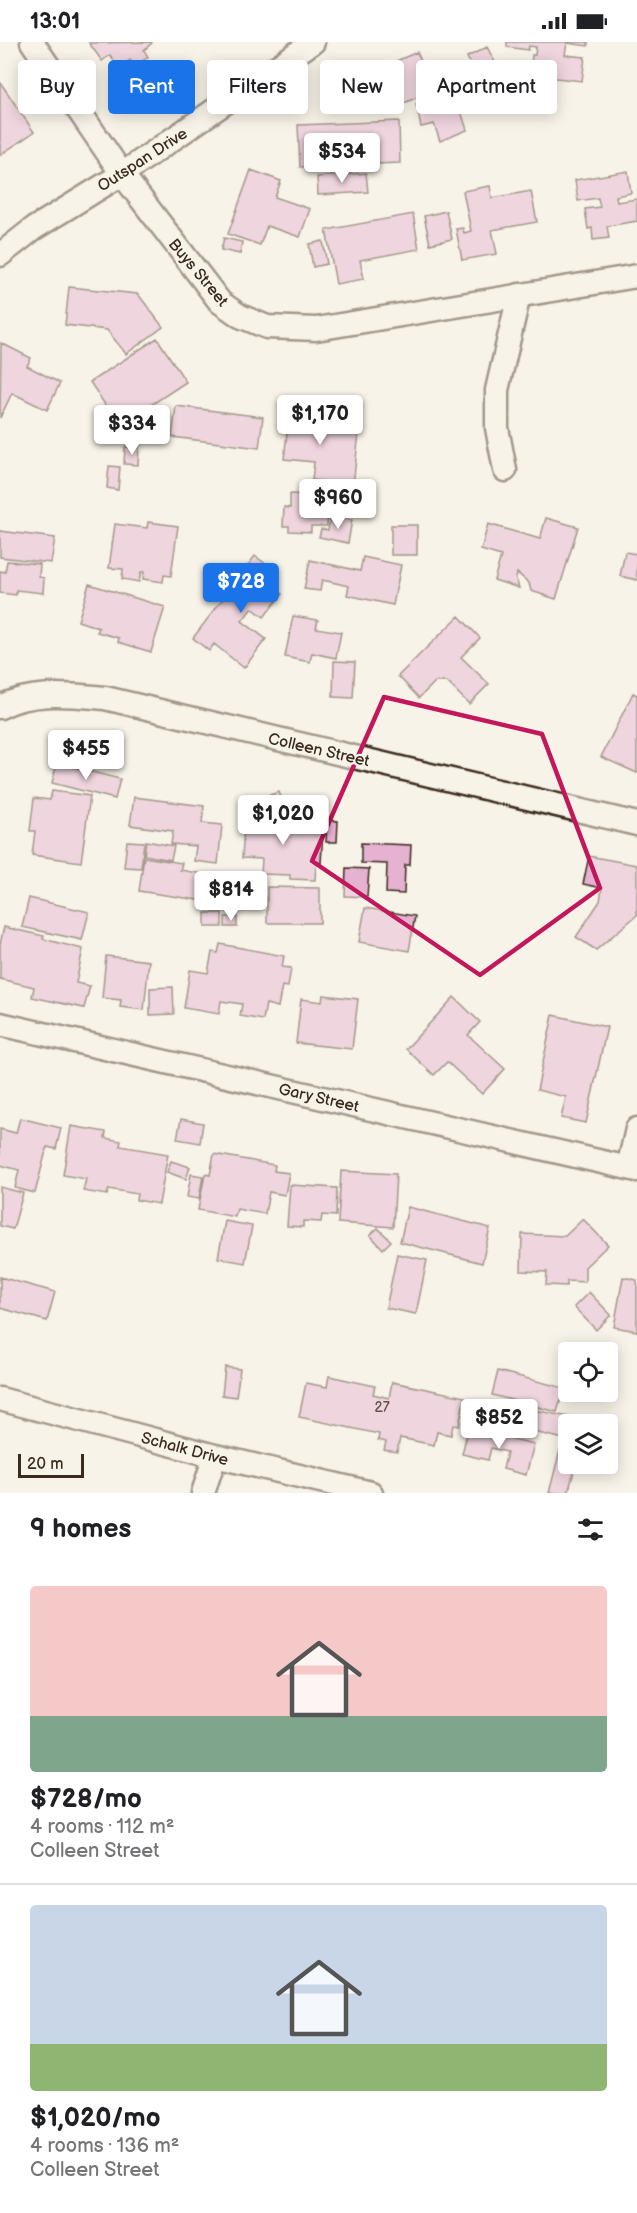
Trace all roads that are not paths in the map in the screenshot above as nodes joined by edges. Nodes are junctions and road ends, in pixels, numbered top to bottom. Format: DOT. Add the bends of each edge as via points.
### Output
graph roads {
  1 [pos="32,42"];
  2 [pos="313,42"];
  3 [pos="122,174"];
  4 [pos="0,255"];
  5 [pos="637,276"];
  6 [pos="519,296"];
  7 [pos="505,470"];
  8 [pos="0,706"];
  9 [pos="637,824"];
  10 [pos="0,1024"];
  11 [pos="637,1129"];
  12 [pos="633,1169"];
  13 [pos="0,1399"];
  14 [pos="215,1456"];
  15 [pos="203,1493"];
  16 [pos="371,1493"];
  1 -- 3 [label="street, Buys Street"];
  2 -- 3 [label="street, Outspan Drive"];
  3 -- 4 [label="street, Outspan Drive" via="51,216"];
  3 -- 6 [label="street, Buys Street" via="220,302 267,327 316,329"];
  5 -- 6 [label="street, Buys Street"];
  6 -- 7 [label="street" via="496,390 496,428"];
  8 -- 9 [label="street, Colleen Street" via="31,695 105,698"];
  10 -- 12 [label="street, Gary Street"];
  11 -- 12 [label="street"];
  13 -- 14 [label="street, Schalk Drive"];
  14 -- 15 [label="street"];
  14 -- 16 [label="street, Schalk Drive"];
}
